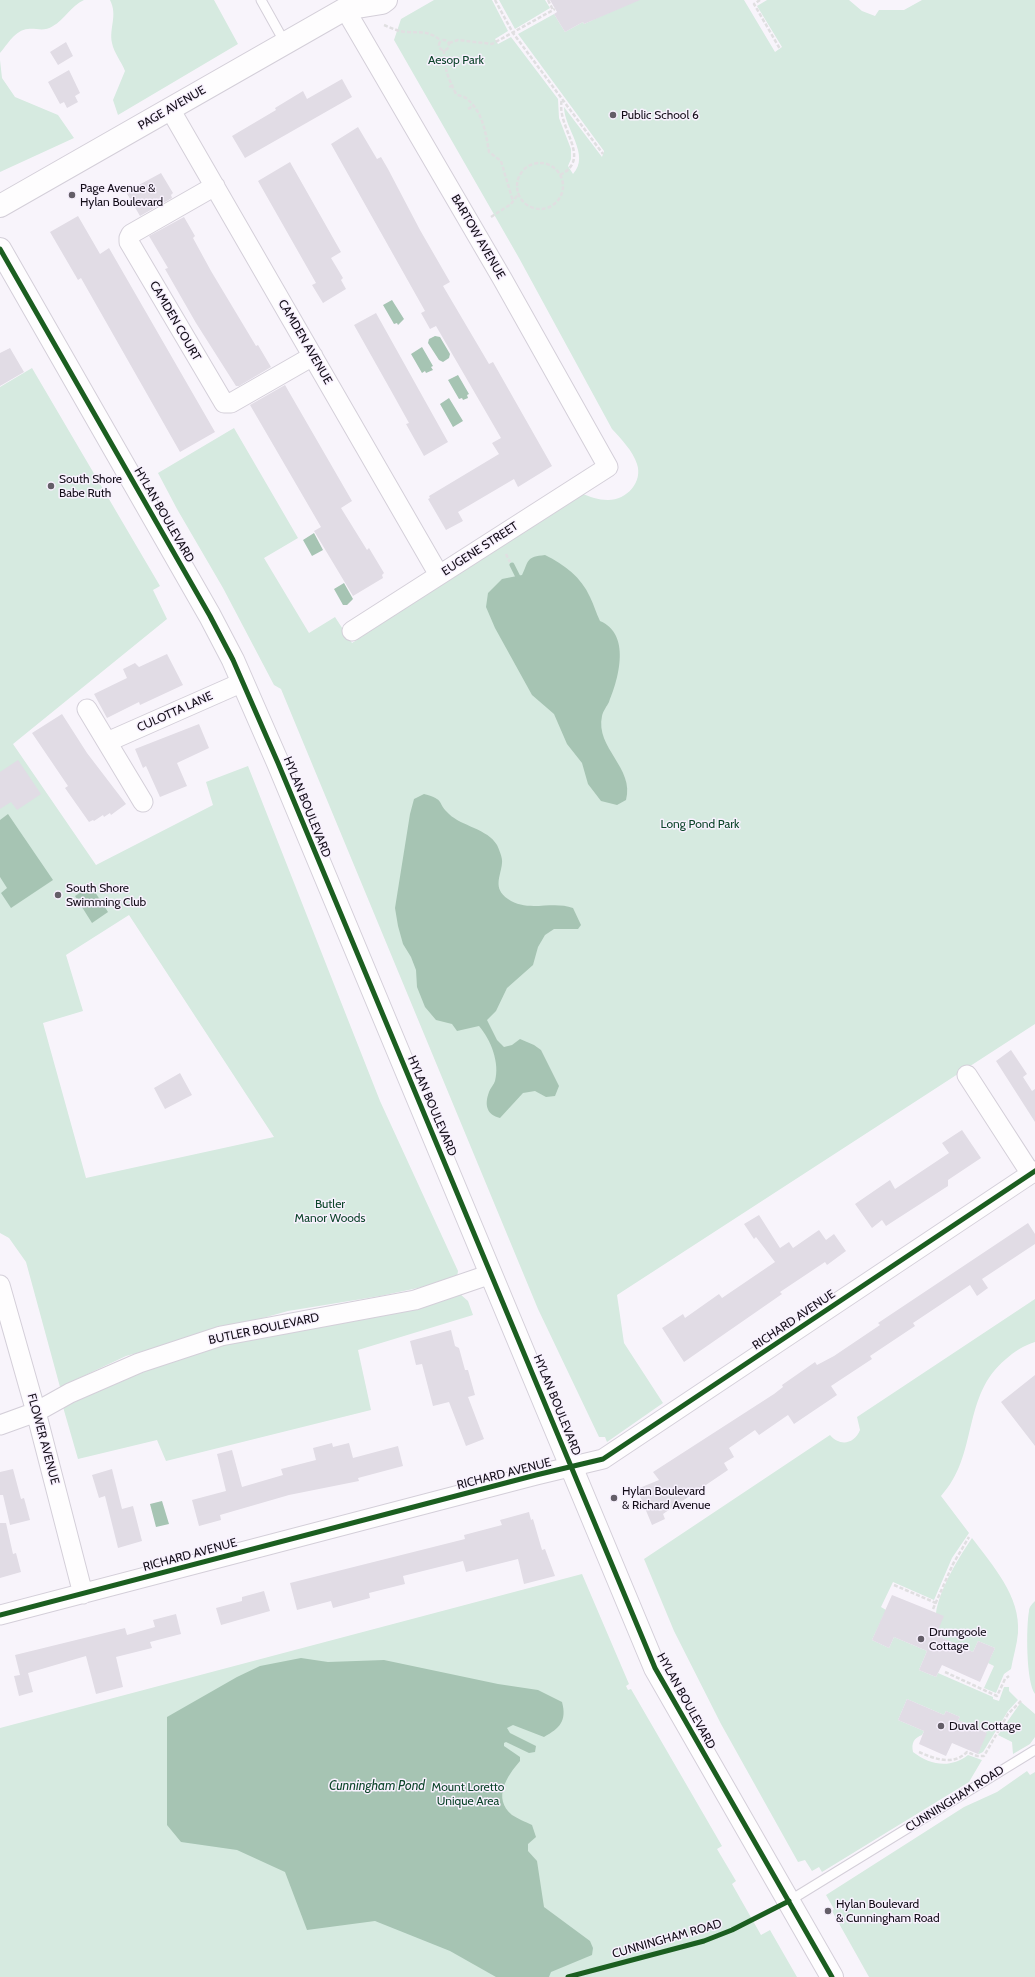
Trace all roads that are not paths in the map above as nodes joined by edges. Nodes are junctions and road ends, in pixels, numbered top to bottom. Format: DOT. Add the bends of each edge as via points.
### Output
graph roads {
  1 [pos="261,0"];
  2 [pos="386,0"];
  3 [pos="349,5"];
  4 [pos="285,43"];
  5 [pos="170,109"];
  6 [pos="215,186"];
  7 [pos="0,206"];
  8 [pos="0,249"];
  9 [pos="313,356"];
  10 [pos="608,466"];
  11 [pos="439,575"];
  12 [pos="352,631"];
  13 [pos="243,682"];
  14 [pos="87,709"];
  15 [pos="107,742"];
  16 [pos="143,802"];
  17 [pos="967,1075"];
  18 [pos="1033,1173"];
  19 [pos="491,1274"];
  20 [pos="0,1285"];
  21 [pos="36,1412"];
  22 [pos="0,1425"];
  23 [pos="572,1468"];
  24 [pos="83,1594"];
  25 [pos="0,1616"];
  26 [pos="1035,1750"];
  27 [pos="789,1901"];
  28 [pos="832,1977"];
  1 -- 4 [label="lane"];
  2 -- 3 [label="main road, PAGE AVENUE"];
  3 -- 4 [label="main road, PAGE AVENUE"];
  3 -- 10 [label="street, BARTOW AVENUE"];
  4 -- 5 [label="main road, PAGE AVENUE"];
  5 -- 6 [label="street, CAMDEN AVENUE"];
  5 -- 7 [label="main road, PAGE AVENUE"];
  6 -- 9 [label="street, CAMDEN AVENUE"];
  6 -- 9 [label="street, CAMDEN COURT" via="131,234 129,242 224,403 231,402"];
  8 -- 13 [label="main road, HYLAN BOULEVARD" via="200,598"];
  9 -- 11 [label="street, CAMDEN AVENUE"];
  10 -- 11 [label="street, EUGENE STREET"];
  11 -- 12 [label="street, EUGENE STREET"];
  13 -- 15 [label="street, CULOTTA LANE"];
  13 -- 19 [label="main road, HYLAN BOULEVARD"];
  14 -- 15 [label="street"];
  15 -- 16 [label="street"];
  17 -- 18 [label="street"];
  18 -- 23 [label="street, RICHARD AVENUE" via="610,1456"];
  19 -- 21 [label="street, BUTLER BOULEVARD" via="415,1300 221,1336 139,1363 70,1393"];
  19 -- 23 [label="main road, HYLAN BOULEVARD"];
  20 -- 21 [label="street, FLOWER AVENUE"];
  21 -- 22 [label="street, BUTLER BOULEVARD"];
  21 -- 24 [label="street, FLOWER AVENUE"];
  23 -- 24 [label="street, RICHARD AVENUE" via="536,1475"];
  23 -- 27 [label="main road, HYLAN BOULEVARD" via="655,1668"];
  24 -- 25 [label="street, RICHARD AVENUE"];
  26 -- 27 [label="lane, CUNNINGHAM ROAD"];
  27 -- 28 [label="main road, HYLAN BOULEVARD"];
}
